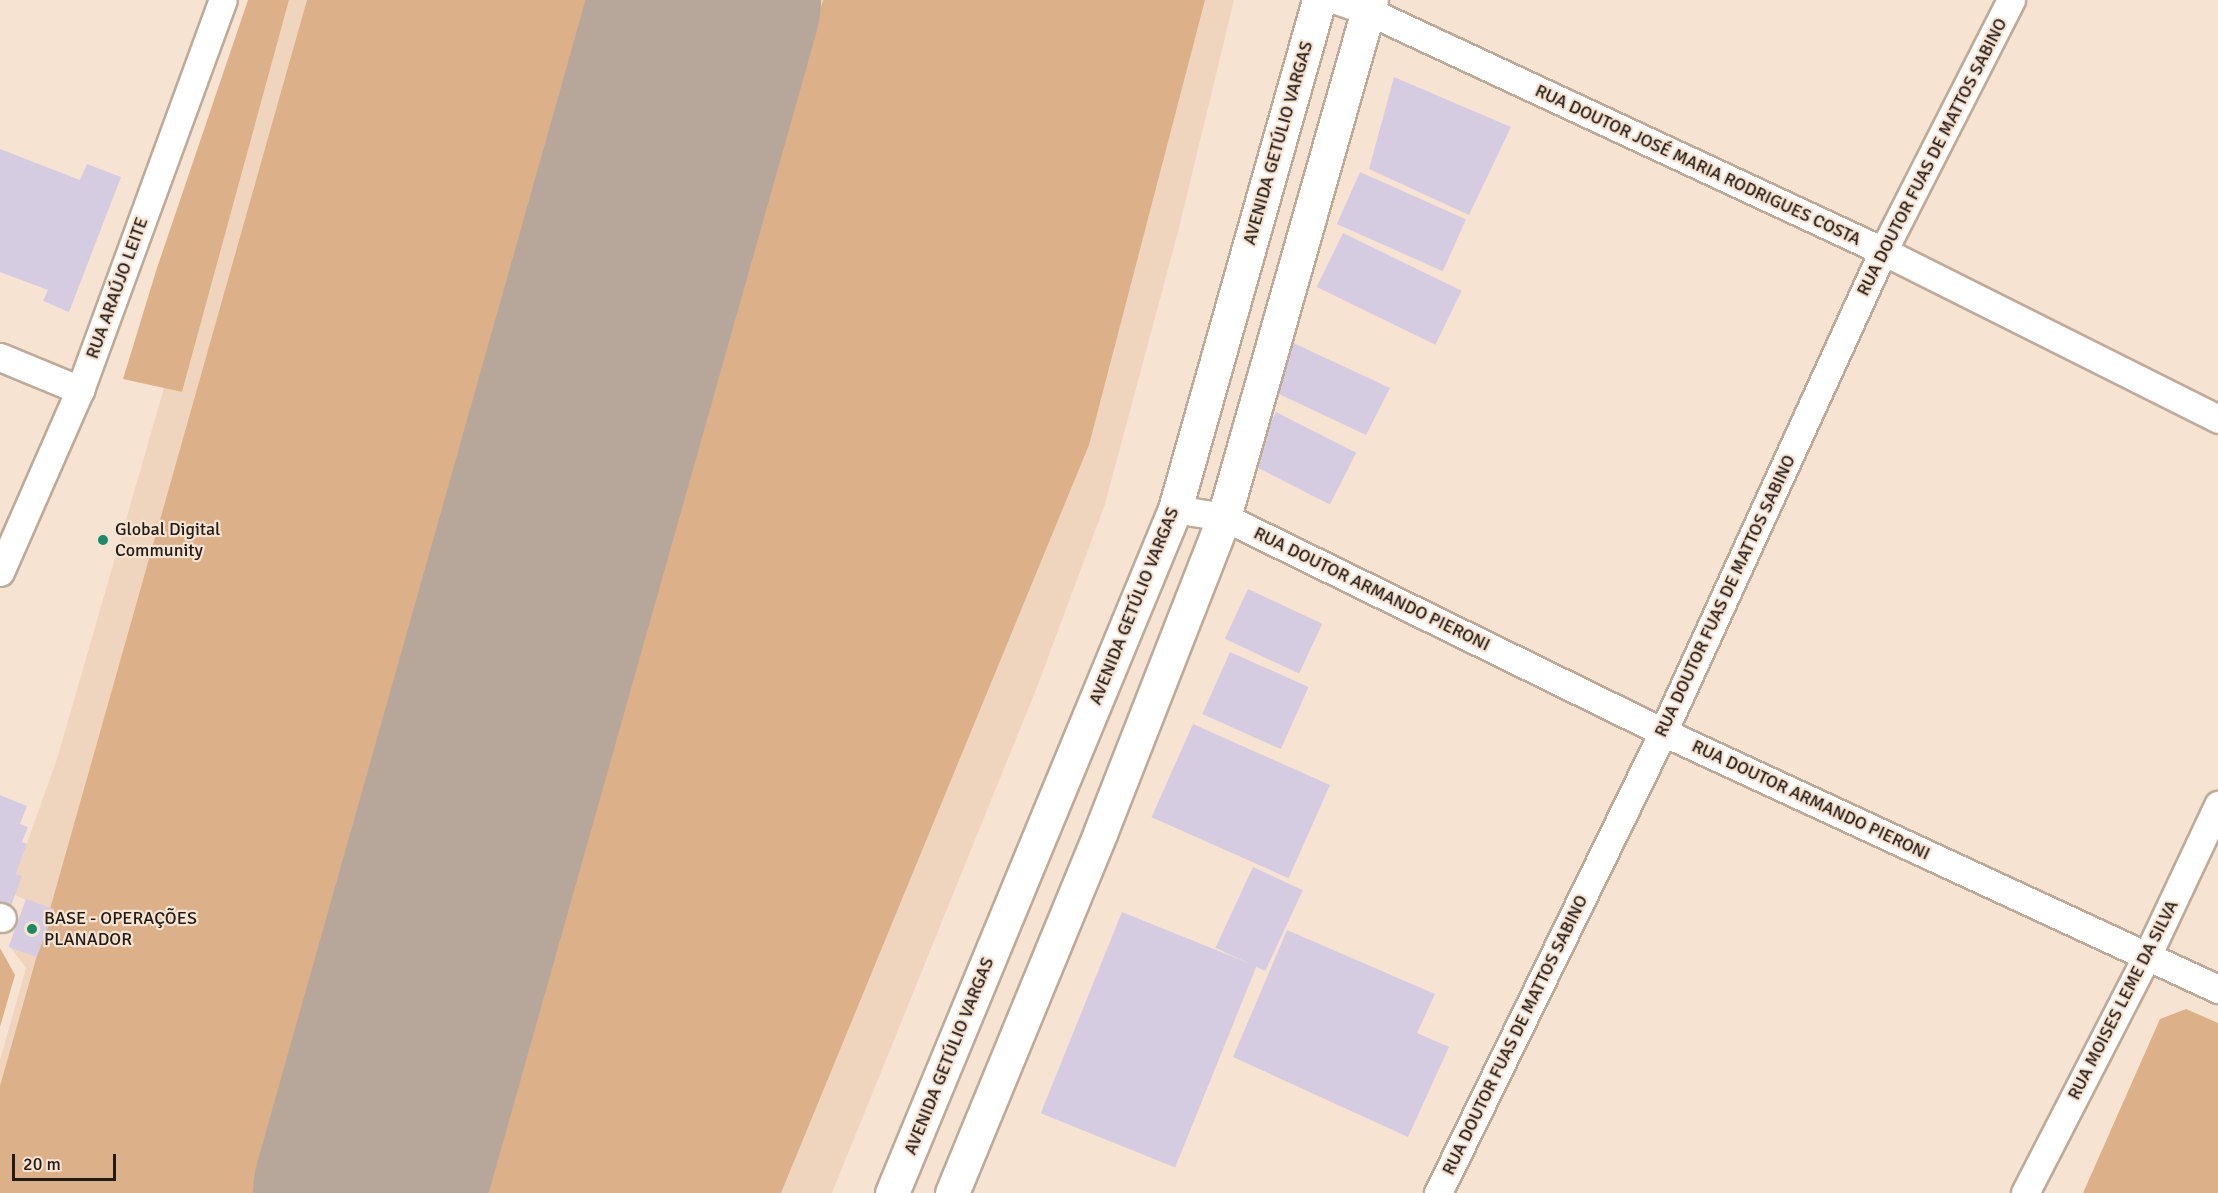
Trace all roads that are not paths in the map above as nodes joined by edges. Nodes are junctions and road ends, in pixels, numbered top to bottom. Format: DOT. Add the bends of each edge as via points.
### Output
graph roads {
  1 [pos="223,0"];
  2 [pos="1319,0"];
  3 [pos="1336,0"];
  4 [pos="2011,0"];
  5 [pos="1370,6"];
  6 [pos="1883,251"];
  7 [pos="0,357"];
  8 [pos="80,390"];
  9 [pos="2218,419"];
  10 [pos="1175,509"];
  11 [pos="1224,517"];
  12 [pos="0,572"];
  13 [pos="1663,732"];
  14 [pos="2218,805"];
  15 [pos="2148,954"];
  16 [pos="2218,988"];
  17 [pos="892,1193"];
  18 [pos="952,1193"];
  19 [pos="1438,1193"];
  20 [pos="2025,1193"];
  1 -- 8 [label="street, RUA ARAÚJO LEITE"];
  2 -- 10 [label="main road, AVENIDA GETÚLIO VARGAS"];
  3 -- 5 [label="street, RUA DOUTOR JOSÉ MARIA RODRIGUES COSTA"];
  4 -- 6 [label="street, RUA DOUTOR FUAS DE MATTOS SABINO"];
  5 -- 6 [label="street, RUA DOUTOR JOSÉ MARIA RODRIGUES COSTA"];
  5 -- 11 [label="main road"];
  6 -- 9 [label="street, RUA DOUTOR JOSÉ MARIA RODRIGUES COSTA"];
  6 -- 13 [label="street, RUA DOUTOR FUAS DE MATTOS SABINO"];
  7 -- 8 [label="street"];
  8 -- 12 [label="street, RUA ARAÚJO LEITE"];
  10 -- 11 [label="street, RUA DOUTOR ARMANDO PIERONI"];
  10 -- 17 [label="main road, AVENIDA GETÚLIO VARGAS"];
  11 -- 13 [label="street, RUA DOUTOR ARMANDO PIERONI"];
  11 -- 18 [label="main road" via="1101,831"];
  13 -- 15 [label="street, RUA DOUTOR ARMANDO PIERONI"];
  13 -- 19 [label="street, RUA DOUTOR FUAS DE MATTOS SABINO"];
  14 -- 15 [label="street, RUA MOISES LEME DA SILVA"];
  15 -- 16 [label="street, RUA DOUTOR ARMANDO PIERONI"];
  15 -- 20 [label="street, RUA MOISES LEME DA SILVA"];
}
